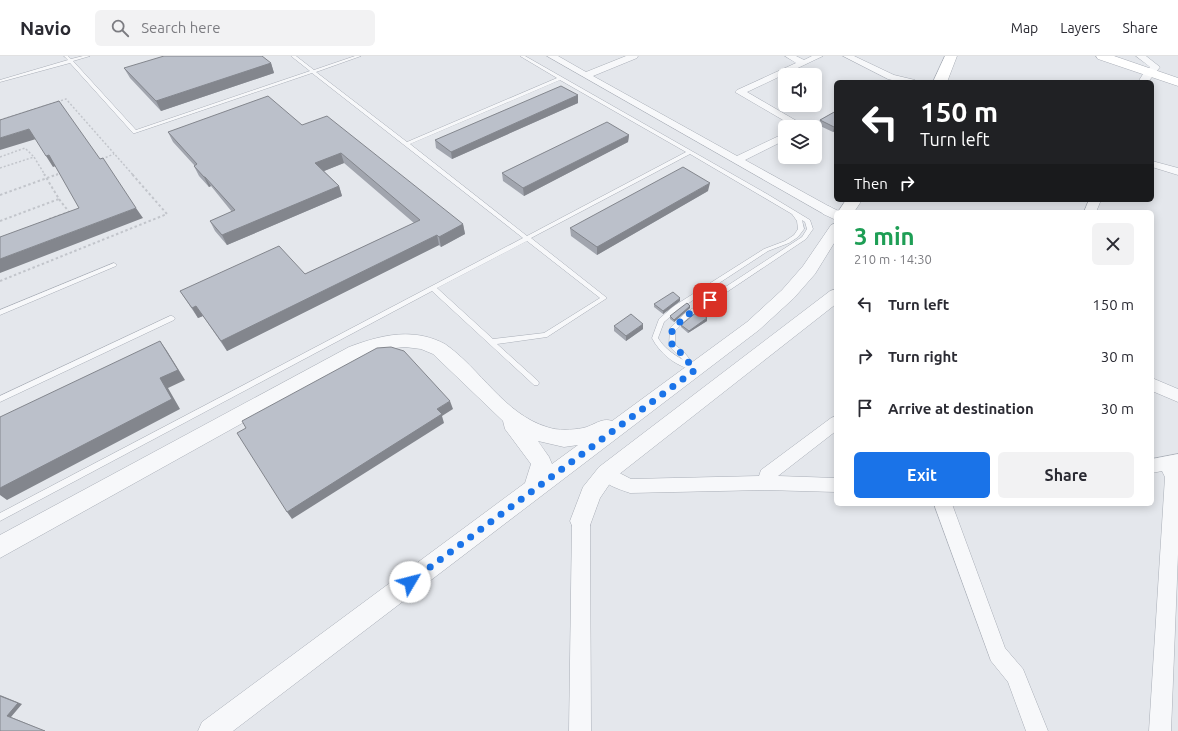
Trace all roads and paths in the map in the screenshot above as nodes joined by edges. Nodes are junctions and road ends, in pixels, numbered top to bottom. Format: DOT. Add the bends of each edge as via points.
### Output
graph roads {
  1 [pos="66,56"];
  2 [pos="88,56"];
  3 [pos="293,56"];
  4 [pos="359,56"];
  5 [pos="522,56"];
  6 [pos="551,56"];
  7 [pos="634,56"];
  8 [pos="789,56"];
  9 [pos="819,56"];
  10 [pos="847,56"];
  11 [pos="951,56"];
  12 [pos="1102,56"];
  13 [pos="1113,56"];
  14 [pos="1140,56"];
  15 [pos="71,61"];
  16 [pos="804,63"];
  17 [pos="314,72"];
  18 [pos="587,75"];
  19 [pos="1149,75"];
  20 [pos="1178,77"];
  21 [pos="561,78"];
  22 [pos="905,80"];
  23 [pos="941,80"];
  24 [pos="0,82"];
  25 [pos="1178,82"];
  26 [pos="0,120"];
  27 [pos="790,120"];
  28 [pos="778,140"];
  29 [pos="406,144"];
  30 [pos="690,152"];
  31 [pos="114,154"];
  32 [pos="0,156"];
  33 [pos="34,157"];
  34 [pos="100,160"];
  35 [pos="737,160"];
  36 [pos="1154,165"];
  37 [pos="0,168"];
  38 [pos="1178,172"];
  39 [pos="62,173"];
  40 [pos="45,175"];
  41 [pos="48,178"];
  42 [pos="0,195"];
  43 [pos="59,199"];
  44 [pos="795,213"];
  45 [pos="832,213"];
  46 [pos="48,220"];
  47 [pos="0,221"];
  48 [pos="834,231"];
  49 [pos="527,239"];
  50 [pos="114,265"];
  51 [pos="0,282"];
  52 [pos="432,288"];
  53 [pos="834,297"];
  54 [pos="0,313"];
  55 [pos="172,318"];
  56 [pos="491,342"];
  57 [pos="687,376"];
  58 [pos="536,383"];
  59 [pos="1154,385"];
  60 [pos="1178,396"];
  61 [pos="0,399"];
  62 [pos="500,408"];
  63 [pos="834,424"];
  64 [pos="1166,464"];
  65 [pos="606,473"];
  66 [pos="765,482"];
  67 [pos="834,485"];
  68 [pos="534,489"];
  69 [pos="944,506"];
  70 [pos="0,517"];
  71 [pos="581,521"];
  72 [pos="0,547"];
  73 [pos="211,731"];
  74 [pos="580,731"];
  75 [pos="1037,731"];
  76 [pos="1160,731"];
  1 -- 15 [label="lane"];
  2 -- 15 [label="lane"];
  3 -- 17 [label="lane"];
  4 -- 17 [label="lane"];
  5 -- 21 [label="lane"];
  6 -- 18 [label="street"];
  7 -- 18 [label="street"];
  8 -- 16 [label="street"];
  9 -- 16 [label="street"];
  10 -- 22 [label="street"];
  11 -- 23 [label="main road"];
  12 -- 19 [label="main road"];
  13 -- 19 [label="main road"];
  14 -- 19 [label="street" via="1155,67"];
  15 -- 17 [label="lane" via="134,132"];
  15 -- 24 [label="lane"];
  16 -- 27 [label="street" via="740,92"];
  17 -- 29 [label="lane"];
  18 -- 35 [label="street"];
  19 -- 20 [label="main road"];
  19 -- 25 [label="main road"];
  21 -- 29 [label="lane"];
  21 -- 30 [label="lane"];
  26 -- 31 [label="path" via="66,100"];
  28 -- 35 [label="street"];
  29 -- 49 [label="lane"];
  30 -- 44 [label="lane"];
  30 -- 49 [label="lane"];
  31 -- 34 [label="path"];
  31 -- 51 [label="path" via="167,214"];
  32 -- 33 [label="path" via="25,148"];
  33 -- 37 [label="path"];
  33 -- 40 [label="path"];
  35 -- 45 [label="street"];
  36 -- 38 [label="street"];
  39 -- 41 [label="path"];
  40 -- 41 [label="path"];
  40 -- 43 [label="path"];
  41 -- 42 [label="path"];
  43 -- 46 [label="path" via="69,212"];
  43 -- 47 [label="path"];
  44 -- 57 [label="lane" via="808,221 810,229 804,238 686,316 672,330 672,346 681,353"];
  44 -- 57 [label="lane" via="801,229 796,236 759,254 676,308 661,321 656,338 664,352"];
  48 -- 57 [label="street" via="809,270 788,294 753,326"];
  49 -- 52 [label="lane"];
  49 -- 56 [label="lane" via="604,298 545,335"];
  50 -- 54 [label="lane"];
  52 -- 56 [label="lane"];
  52 -- 70 [label="lane"];
  53 -- 65 [label="street"];
  55 -- 61 [label="lane"];
  56 -- 58 [label="lane"];
  57 -- 62 [label="street" via="653,394 606,427 586,436 562,438 538,433 524,427"];
  57 -- 68 [label="street"];
  59 -- 60 [label="street"];
  62 -- 68 [label="street" via="542,463"];
  62 -- 72 [label="street" via="436,347 418,341 396,339 374,344 355,352"];
  63 -- 66 [label="street" via="767,475"];
  64 -- 76 [label="street" via="1173,477"];
  65 -- 66 [label="street" via="630,486"];
  65 -- 71 [label="street" via="591,494"];
  66 -- 67 [label="street"];
  68 -- 73 [label="street"];
  69 -- 75 [label="street" via="998,654 1016,676"];
  71 -- 74 [label="street"];
}
